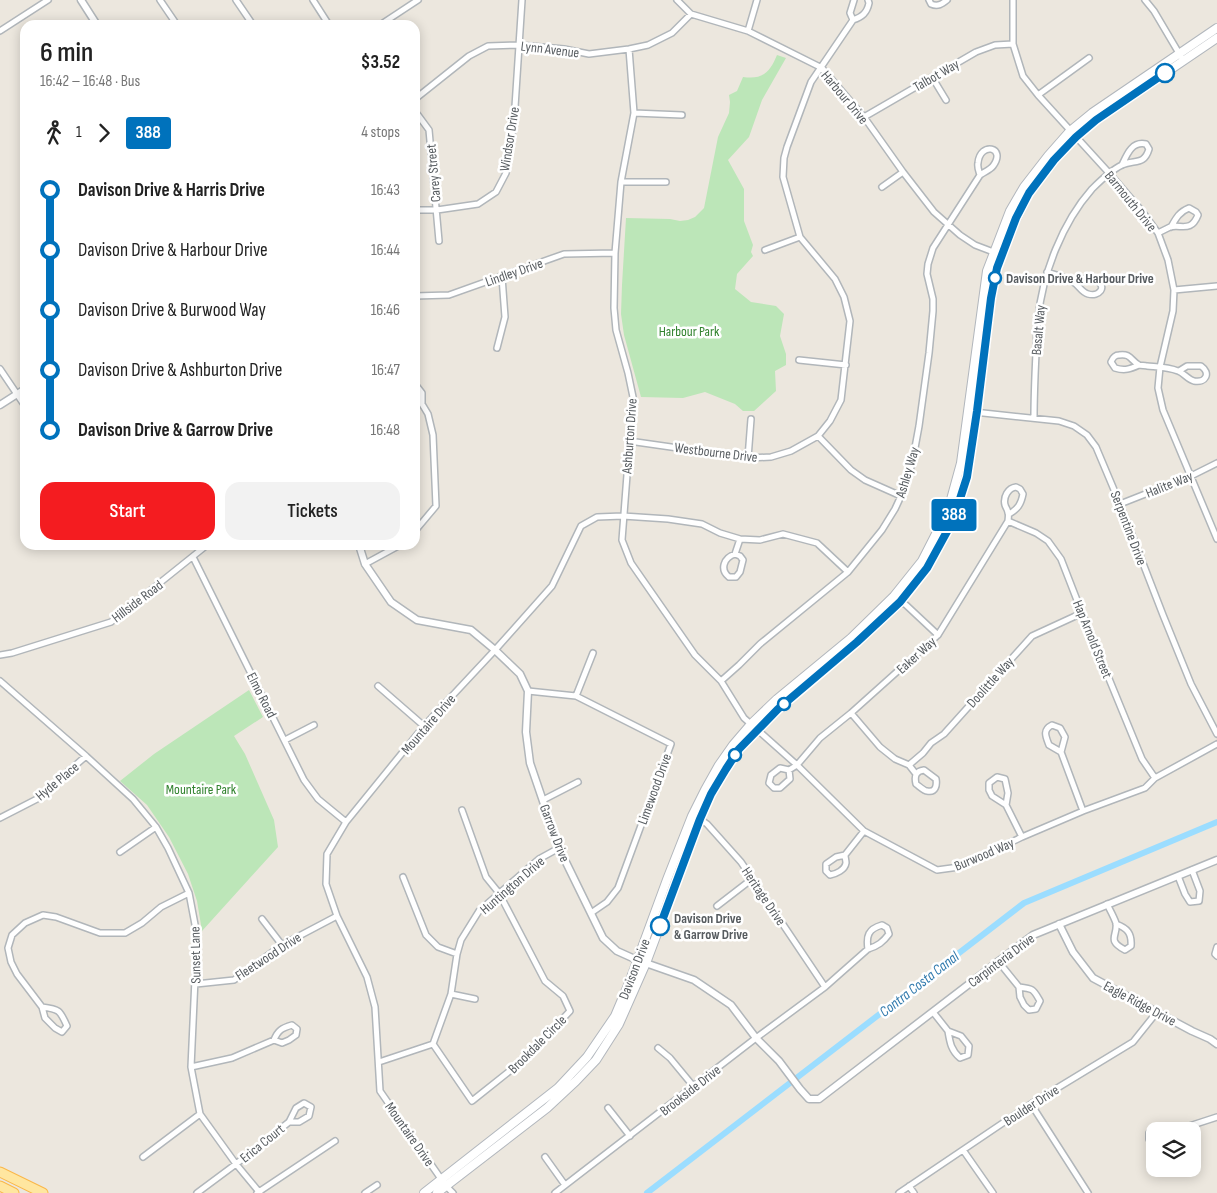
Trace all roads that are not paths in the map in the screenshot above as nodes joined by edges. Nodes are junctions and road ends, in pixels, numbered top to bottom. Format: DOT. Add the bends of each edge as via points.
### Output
graph roads {
  1 [pos="48,0"];
  2 [pos="81,0"];
  3 [pos="160,0"];
  4 [pos="236,0"];
  5 [pos="313,0"];
  6 [pos="418,0"];
  7 [pos="522,0"];
  8 [pos="677,0"];
  9 [pos="757,0"];
  10 [pos="854,0"];
  11 [pos="868,0"];
  12 [pos="929,0"];
  13 [pos="947,0"];
  14 [pos="1013,0"];
  15 [pos="1145,0"];
  16 [pos="691,14"];
  17 [pos="94,20"];
  18 [pos="174,20"];
  19 [pos="250,20"];
  20 [pos="327,20"];
  21 [pos="388,20"];
  22 [pos="853,20"];
  23 [pos="1217,28"];
  24 [pos="0,31"];
  25 [pos="748,31"];
  26 [pos="1217,38"];
  27 [pos="1012,44"];
  28 [pos="519,45"];
  29 [pos="629,49"];
  30 [pos="1181,57"];
  31 [pos="1089,58"];
  32 [pos="822,68"];
  33 [pos="932,77"];
  34 [pos="420,95"];
  35 [pos="1038,95"];
  36 [pos="946,100"];
  37 [pos="634,113"];
  38 [pos="682,115"];
  39 [pos="420,117"];
  40 [pos="864,117"];
  41 [pos="1073,134"];
  42 [pos="1122,164"];
  43 [pos="903,172"];
  44 [pos="1110,174"];
  45 [pos="980,175"];
  46 [pos="621,182"];
  47 [pos="666,182"];
  48 [pos="882,187"];
  49 [pos="420,210"];
  50 [pos="437,210"];
  51 [pos="947,225"];
  52 [pos="1171,227"];
  53 [pos="1158,233"];
  54 [pos="800,237"];
  55 [pos="439,241"];
  56 [pos="765,250"];
  57 [pos="615,253"];
  58 [pos="998,253"];
  59 [pos="1047,272"];
  60 [pos="502,276"];
  61 [pos="1074,282"];
  62 [pos="1217,286"];
  63 [pos="1174,290"];
  64 [pos="420,296"];
  65 [pos="497,348"];
  66 [pos="799,360"];
  67 [pos="1139,364"];
  68 [pos="846,365"];
  69 [pos="1160,367"];
  70 [pos="0,369"];
  71 [pos="1179,371"];
  72 [pos="420,390"];
  73 [pos="20,393"];
  74 [pos="17,395"];
  75 [pos="20,399"];
  76 [pos="422,404"];
  77 [pos="0,405"];
  78 [pos="973,412"];
  79 [pos="750,418"];
  80 [pos="1034,418"];
  81 [pos="818,436"];
  82 [pos="629,441"];
  83 [pos="748,458"];
  84 [pos="1217,463"];
  85 [pos="1190,476"];
  86 [pos="902,496"];
  87 [pos="1120,504"];
  88 [pos="1009,514"];
  89 [pos="623,516"];
  90 [pos="1008,521"];
  91 [pos="420,525"];
  92 [pos="740,539"];
  93 [pos="1217,539"];
  94 [pos="201,550"];
  95 [pos="361,550"];
  96 [pos="391,550"];
  97 [pos="734,554"];
  98 [pos="193,557"];
  99 [pos="365,564"];
  100 [pos="848,572"];
  101 [pos="894,596"];
  102 [pos="900,602"];
  103 [pos="1082,613"];
  104 [pos="938,635"];
  105 [pos="495,650"];
  106 [pos="593,653"];
  107 [pos="0,655"];
  108 [pos="0,681"];
  109 [pos="721,681"];
  110 [pos="378,686"];
  111 [pos="528,691"];
  112 [pos="576,696"];
  113 [pos="851,713"];
  114 [pos="314,725"];
  115 [pos="424,726"];
  116 [pos="754,726"];
  117 [pos="1217,734"];
  118 [pos="285,740"];
  119 [pos="1217,744"];
  120 [pos="1061,752"];
  121 [pos="86,756"];
  122 [pos="797,765"];
  123 [pos="909,765"];
  124 [pos="789,770"];
  125 [pos="916,774"];
  126 [pos="1155,778"];
  127 [pos="578,782"];
  128 [pos="543,800"];
  129 [pos="1006,805"];
  130 [pos="462,810"];
  131 [pos="1083,811"];
  132 [pos="696,817"];
  133 [pos="0,818"];
  134 [pos="346,822"];
  135 [pos="156,827"];
  136 [pos="864,831"];
  137 [pos="1022,838"];
  138 [pos="560,848"];
  139 [pos="120,852"];
  140 [pos="845,855"];
  141 [pos="1217,860"];
  142 [pos="1192,870"];
  143 [pos="1178,876"];
  144 [pos="402,877"];
  145 [pos="752,879"];
  146 [pos="189,893"];
  147 [pos="499,893"];
  148 [pos="1107,904"];
  149 [pos="717,906"];
  150 [pos="591,913"];
  151 [pos="337,916"];
  152 [pos="262,919"];
  153 [pos="1059,924"];
  154 [pos="1116,924"];
  155 [pos="282,945"];
  156 [pos="1217,947"];
  157 [pos="868,949"];
  158 [pos="457,954"];
  159 [pos="1217,956"];
  160 [pos="638,960"];
  161 [pos="998,960"];
  162 [pos="646,962"];
  163 [pos="196,984"];
  164 [pos="825,987"];
  165 [pos="1019,987"];
  166 [pos="451,994"];
  167 [pos="475,999"];
  168 [pos="42,1007"];
  169 [pos="933,1012"];
  170 [pos="1156,1012"];
  171 [pos="948,1031"];
  172 [pos="756,1038"];
  173 [pos="274,1040"];
  174 [pos="433,1044"];
  175 [pos="1217,1044"];
  176 [pos="658,1048"];
  177 [pos="379,1062"];
  178 [pos="192,1067"];
  179 [pos="694,1087"];
  180 [pos="809,1099"];
  181 [pos="1031,1104"];
  182 [pos="608,1108"];
  183 [pos="200,1114"];
  184 [pos="1217,1117"];
  185 [pos="289,1122"];
  186 [pos="1201,1122"];
  187 [pos="630,1136"];
  188 [pos="335,1141"];
  189 [pos="963,1150"];
  190 [pos="143,1157"];
  191 [pos="545,1157"];
  192 [pos="236,1164"];
  193 [pos="0,1172"];
  194 [pos="444,1182"];
  195 [pos="377,1185"];
  196 [pos="565,1185"];
  197 [pos="0,1186"];
  198 [pos="909,1186"];
  199 [pos="33,1191"];
  200 [pos="259,1192"];
  201 [pos="14,1193"];
  202 [pos="43,1193"];
  203 [pos="197,1193"];
  204 [pos="365,1193"];
  205 [pos="424,1193"];
  206 [pos="437,1193"];
  207 [pos="453,1193"];
  208 [pos="555,1193"];
  209 [pos="899,1193"];
  210 [pos="914,1193"];
  211 [pos="993,1193"];
  212 [pos="1088,1193"];
  1 -- 24 [label="street"];
  2 -- 17 [label="street"];
  3 -- 18 [label="street"];
  4 -- 19 [label="street"];
  5 -- 20 [label="street"];
  6 -- 21 [label="street"];
  7 -- 28 [label="street, Windsor Drive"];
  8 -- 16 [label="street, Harbour Drive"];
  9 -- 25 [label="street"];
  10 -- 22 [label="street" via="850,13"];
  11 -- 22 [label="street, Westbourne Drive" via="867,10"];
  12 -- 13 [label="street" via="934,6"];
  14 -- 27 [label="street, Barmouth Drive"];
  15 -- 30 [label="street"];
  16 -- 25 [label="street, Harbour Drive"];
  16 -- 29 [label="street, Lynn Avenue" via="672,32 648,45"];
  22 -- 32 [label="street, Westbourne Drive"];
  23 -- 30 [label="main road, Davison Drive"];
  25 -- 32 [label="street, Harbour Drive"];
  26 -- 30 [label="main road, Davison Drive"];
  27 -- 33 [label="street, Talbot Way" via="995,45 976,52"];
  27 -- 35 [label="street, Barmouth Drive" via="1023,76"];
  28 -- 29 [label="street, Lynn Avenue" via="589,54"];
  28 -- 34 [label="street, Lynn Avenue" via="488,46"];
  28 -- 50 [label="street, Windsor Drive" via="514,122 506,173 496,192 478,204"];
  29 -- 37 [label="street, Ashburton Drive"];
  30 -- 41 [label="main road, Davison Drive" via="1092,113"];
  31 -- 35 [label="street"];
  32 -- 40 [label="street, Harbour Drive"];
  32 -- 54 [label="street, Westbourne Drive" via="812,82 784,158 783,177"];
  33 -- 36 [label="street"];
  33 -- 40 [label="street, Talbot Way"];
  35 -- 41 [label="street, Barmouth Drive"];
  37 -- 38 [label="street"];
  37 -- 46 [label="street, Ashburton Drive"];
  39 -- 50 [label="street, Carey Street" via="430,130"];
  40 -- 43 [label="street, Harbour Drive"];
  41 -- 44 [label="street, Barmouth Drive"];
  41 -- 58 [label="main road, Davison Drive" via="1029,193"];
  42 -- 42 [label="street" via="1138,162 1147,155 1149,149 1146,144 1130,149"];
  42 -- 44 [label="street, Basalt Way"];
  43 -- 48 [label="street"];
  43 -- 51 [label="street, Harbour Drive" via="924,202"];
  44 -- 53 [label="street, Barmouth Drive"];
  44 -- 59 [label="street, Basalt Way" via="1092,189 1077,209 1059,240"];
  45 -- 45 [label="street, Ashley Way" via="992,168 997,157 990,148 981,153 978,163"];
  45 -- 51 [label="street, Ashley Way"];
  46 -- 47 [label="street"];
  46 -- 57 [label="street, Ashburton Drive"];
  49 -- 50 [label="street, Windsor Drive"];
  50 -- 55 [label="street, Carey Street"];
  51 -- 58 [label="street, Harbour Drive" via="975,244"];
  51 -- 86 [label="street, Ashley Way" via="933,248 928,264 933,299 929,352 912,464"];
  52 -- 52 [label="street" via="1184,228 1194,223 1198,216 1190,208 1184,210 1177,215"];
  52 -- 53 [label="street"];
  53 -- 63 [label="street, Barmouth Drive"];
  54 -- 56 [label="street"];
  54 -- 68 [label="street, Westbourne Drive" via="835,279 844,297 850,321"];
  57 -- 60 [label="street, Lindley Drive" via="564,254"];
  57 -- 82 [label="street, Ashburton Drive" via="616,330 633,397"];
  58 -- 78 [label="main road, Davison Drive"];
  59 -- 61 [label="street"];
  59 -- 80 [label="street, Basalt Way" via="1037,319"];
  60 -- 64 [label="street, Lindley Drive" via="449,295"];
  60 -- 65 [label="street" via="505,317"];
  61 -- 61 [label="street" via="1087,294 1099,293 1102,288 1098,280 1091,278"];
  62 -- 63 [label="street"];
  63 -- 69 [label="street, Barmouth Drive" via="1173,311"];
  66 -- 68 [label="street"];
  67 -- 67 [label="street" via="1122,354 1116,355 1111,362 1120,370 1129,370"];
  67 -- 69 [label="street"];
  68 -- 81 [label="street, Westbourne Drive" via="841,400"];
  69 -- 71 [label="street"];
  69 -- 85 [label="street, Barmouth Drive" via="1158,388 1163,410"];
  70 -- 74 [label="street"];
  71 -- 71 [label="street" via="1197,381 1206,378 1207,374 1202,366 1187,366"];
  72 -- 76 [label="street"];
  73 -- 74 [label="street"];
  74 -- 75 [label="street"];
  74 -- 77 [label="street"];
  76 -- 91 [label="street" via="433,435 436,506"];
  78 -- 80 [label="street, Serpentine Drive"];
  78 -- 101 [label="main road, Davison Drive" via="943,520 922,560"];
  78 -- 102 [label="main road, Davison Drive" via="967,477 950,526 927,568"];
  79 -- 83 [label="street"];
  80 -- 87 [label="street, Serpentine Drive" via="1059,421 1087,435 1096,447"];
  81 -- 83 [label="street, Westbourne Drive" via="791,451 770,457"];
  81 -- 86 [label="street" via="851,470 865,480"];
  82 -- 83 [label="street, Westbourne Drive"];
  82 -- 89 [label="street, Ashburton Drive"];
  84 -- 85 [label="street, Halite Way"];
  85 -- 87 [label="street, Halite Way"];
  85 -- 93 [label="street, Barmouth Drive"];
  86 -- 100 [label="street, Ashley Way" via="882,530"];
  87 -- 117 [label="street, Serpentine Drive" via="1191,684"];
  88 -- 88 [label="street" via="1021,503 1023,494 1016,487 1012,487 1004,499"];
  88 -- 90 [label="street"];
  89 -- 92 [label="street, Mountaire Drive" via="702,524"];
  89 -- 105 [label="street, Mountaire Drive" via="597,517 581,526 552,586"];
  89 -- 109 [label="street, Ashburton Drive" via="622,540 632,563 695,655"];
  90 -- 103 [label="street, Hap Arnold Street" via="1048,541 1061,559"];
  90 -- 104 [label="street, Eaker Way"];
  92 -- 97 [label="street"];
  92 -- 100 [label="street, Mountaire Drive" via="760,540 783,534 817,543"];
  94 -- 98 [label="street, Hillside Road"];
  95 -- 99 [label="street"];
  96 -- 99 [label="street"];
  97 -- 97 [label="street" via="726,559 724,569 729,577 736,577 743,560"];
  98 -- 107 [label="street, Hillside Road" via="111,622"];
  98 -- 118 [label="street, Elmo Road"];
  99 -- 105 [label="street" via="392,602 417,620 471,630"];
  100 -- 109 [label="street, Ashley Way" via="760,644"];
  101 -- 102 [label="street"];
  101 -- 116 [label="main road, Davison Drive" via="851,638 777,699"];
  102 -- 104 [label="street"];
  102 -- 116 [label="main road, Davison Drive" via="857,642"];
  103 -- 123 [label="street, Doolittle Way" via="1032,636 944,734"];
  103 -- 126 [label="street, Hap Arnold Street" via="1142,759"];
  104 -- 113 [label="street, Eaker Way"];
  105 -- 111 [label="street" via="520,674"];
  105 -- 115 [label="street, Mountaire Drive"];
  106 -- 112 [label="street"];
  108 -- 121 [label="street, Sunset Lane"];
  109 -- 116 [label="street, Ashburton Drive" via="744,718"];
  110 -- 115 [label="street"];
  111 -- 112 [label="street, Limewood Drive"];
  111 -- 128 [label="street, Garrow Drive" via="526,732 530,763"];
  112 -- 150 [label="street, Limewood Drive" via="671,744 618,888 607,902"];
  113 -- 122 [label="street, Eaker Way" via="820,738"];
  113 -- 123 [label="street" via="880,747"];
  114 -- 118 [label="street"];
  115 -- 134 [label="street, Mountaire Drive"];
  116 -- 122 [label="street, Burwood Way"];
  116 -- 132 [label="main road, Davison Drive"];
  118 -- 134 [label="street, Elmo Road" via="304,780 318,799"];
  119 -- 126 [label="street, Burwood Way"];
  120 -- 120 [label="street" via="1065,738 1060,728 1052,725 1045,732 1046,736 1049,745"];
  120 -- 131 [label="street"];
  121 -- 133 [label="street, Hyde Place" via="37,799"];
  121 -- 135 [label="street, Sunset Lane" via="133,799"];
  122 -- 124 [label="street, Eaker Way"];
  122 -- 136 [label="street, Burwood Way"];
  123 -- 125 [label="street"];
  124 -- 124 [label="street" via="780,768 771,776 769,783 780,788 790,779"];
  125 -- 125 [label="street" via="916,784 927,791 935,789 936,779 930,774 924,770"];
  126 -- 131 [label="street, Burwood Way" via="1145,788"];
  127 -- 128 [label="street"];
  128 -- 138 [label="street, Garrow Drive"];
  129 -- 129 [label="street" via="1005,779 997,777 989,783 989,790 992,796"];
  129 -- 137 [label="street"];
  130 -- 147 [label="street" via="486,877"];
  131 -- 137 [label="street, Burwood Way"];
  132 -- 145 [label="street, Heritage Drive" via="707,824"];
  132 -- 160 [label="main road, Davison Drive"];
  132 -- 162 [label="main road, Davison Drive"];
  134 -- 151 [label="street, Mountaire Drive" via="327,854 326,884"];
  135 -- 139 [label="street"];
  135 -- 146 [label="street, Sunset Lane"];
  136 -- 137 [label="street, Burwood Way" via="937,870 959,867"];
  136 -- 140 [label="street"];
  138 -- 147 [label="street, Huntington Drive" via="539,859"];
  138 -- 150 [label="street, Garrow Drive"];
  140 -- 140 [label="street" via="826,864 830,875 843,868"];
  141 -- 142 [label="street, Carpinteria Drive"];
  142 -- 143 [label="street, Carpinteria Drive"];
  142 -- 143 [label="street" via="1200,892 1199,902 1190,902"];
  143 -- 148 [label="street, Carpinteria Drive"];
  144 -- 158 [label="street" via="426,935 438,947"];
  145 -- 149 [label="street"];
  145 -- 164 [label="street, Heritage Drive"];
  146 -- 163 [label="street, Sunset Lane" via="198,935"];
  146 -- 168 [label="street" via="160,907 125,933 100,933 43,915 25,922 12,935 8,948 17,974"];
  147 -- 158 [label="street, Huntington Drive" via="479,911 461,940"];
  147 -- 174 [label="street, Brookdale Circle" via="545,981 563,996 570,1011 526,1058 472,1101"];
  148 -- 153 [label="street, Carpinteria Drive"];
  148 -- 154 [label="street"];
  150 -- 160 [label="street, Garrow Drive" via="603,938 617,950"];
  151 -- 155 [label="street, Fleetwood Drive"];
  151 -- 177 [label="street, Mountaire Drive" via="367,976 375,1007"];
  152 -- 155 [label="street"];
  153 -- 161 [label="street, Carpinteria Drive" via="1033,935"];
  153 -- 170 [label="street, Eagle Ridge Drive" via="1073,952 1094,978"];
  154 -- 154 [label="street" via="1114,938 1117,946 1125,950 1131,946 1132,938 1125,927"];
  155 -- 163 [label="street, Fleetwood Drive" via="234,980"];
  156 -- 159 [label="street"];
  157 -- 157 [label="street, Brookside Drive" via="883,942 888,934 887,928 882,925 875,927 866,939"];
  157 -- 164 [label="street, Brookside Drive"];
  158 -- 166 [label="street, Huntington Drive"];
  160 -- 162 [label="street, Garrow Drive"];
  160 -- 194 [label="main road, Davison Drive" via="615,1016 570,1077"];
  161 -- 165 [label="street"];
  161 -- 169 [label="street, Carpinteria Drive"];
  162 -- 172 [label="street, Garrow Drive" via="694,980 731,1005"];
  162 -- 194 [label="main road, Davison Drive" via="619,1024 596,1060 576,1082 548,1108"];
  163 -- 178 [label="street, Sunset Lane"];
  164 -- 172 [label="street, Brookside Drive"];
  165 -- 165 [label="street" via="1024,1005 1029,1010 1036,1009 1040,1001 1035,992 1031,988"];
  166 -- 167 [label="street"];
  166 -- 174 [label="street, Huntington Drive"];
  168 -- 168 [label="street" via="45,1018 62,1032 67,1026 63,1016 56,1009"];
  169 -- 171 [label="street"];
  169 -- 180 [label="street, Carpinteria Drive" via="819,1099"];
  170 -- 175 [label="street, Eagle Ridge Drive"];
  170 -- 181 [label="street, Boulder Drive" via="1133,1042"];
  171 -- 171 [label="street" via="954,1052 960,1058 968,1055 969,1046 961,1036"];
  172 -- 179 [label="street, Brookside Drive"];
  172 -- 180 [label="street, Garrow Drive"];
  173 -- 178 [label="street" via="232,1058"];
  174 -- 177 [label="street"];
  176 -- 179 [label="street"];
  177 -- 194 [label="street, Mountaire Drive" via="380,1091"];
  178 -- 183 [label="street, Sunset Lane"];
  179 -- 187 [label="street, Brookside Drive"];
  181 -- 189 [label="street, Boulder Drive"];
  181 -- 212 [label="street"];
  182 -- 187 [label="street"];
  183 -- 190 [label="street"];
  183 -- 192 [label="street, Sunset Lane"];
  184 -- 186 [label="street"];
  185 -- 185 [label="street, Erica Court" via="298,1122 309,1116 311,1107 304,1103 296,1108"];
  185 -- 192 [label="street, Erica Court"];
  187 -- 196 [label="street, Brookside Drive"];
  188 -- 200 [label="street"];
  189 -- 198 [label="street, Boulder Drive"];
  189 -- 211 [label="street"];
  191 -- 196 [label="street"];
  192 -- 200 [label="street, Sunset Lane"];
  192 -- 203 [label="street, Erica Court"];
  193 -- 199 [label="main road"];
  194 -- 205 [label="main road, Davison Drive"];
  194 -- 206 [label="main road, Davison Drive"];
  194 -- 207 [label="street, Mountaire Drive"];
  195 -- 204 [label="street"];
  196 -- 208 [label="street, Brookside Drive"];
  197 -- 201 [label="main road"];
  198 -- 209 [label="street, Boulder Drive"];
  198 -- 210 [label="street"];
  199 -- 202 [label="main road"];
}
